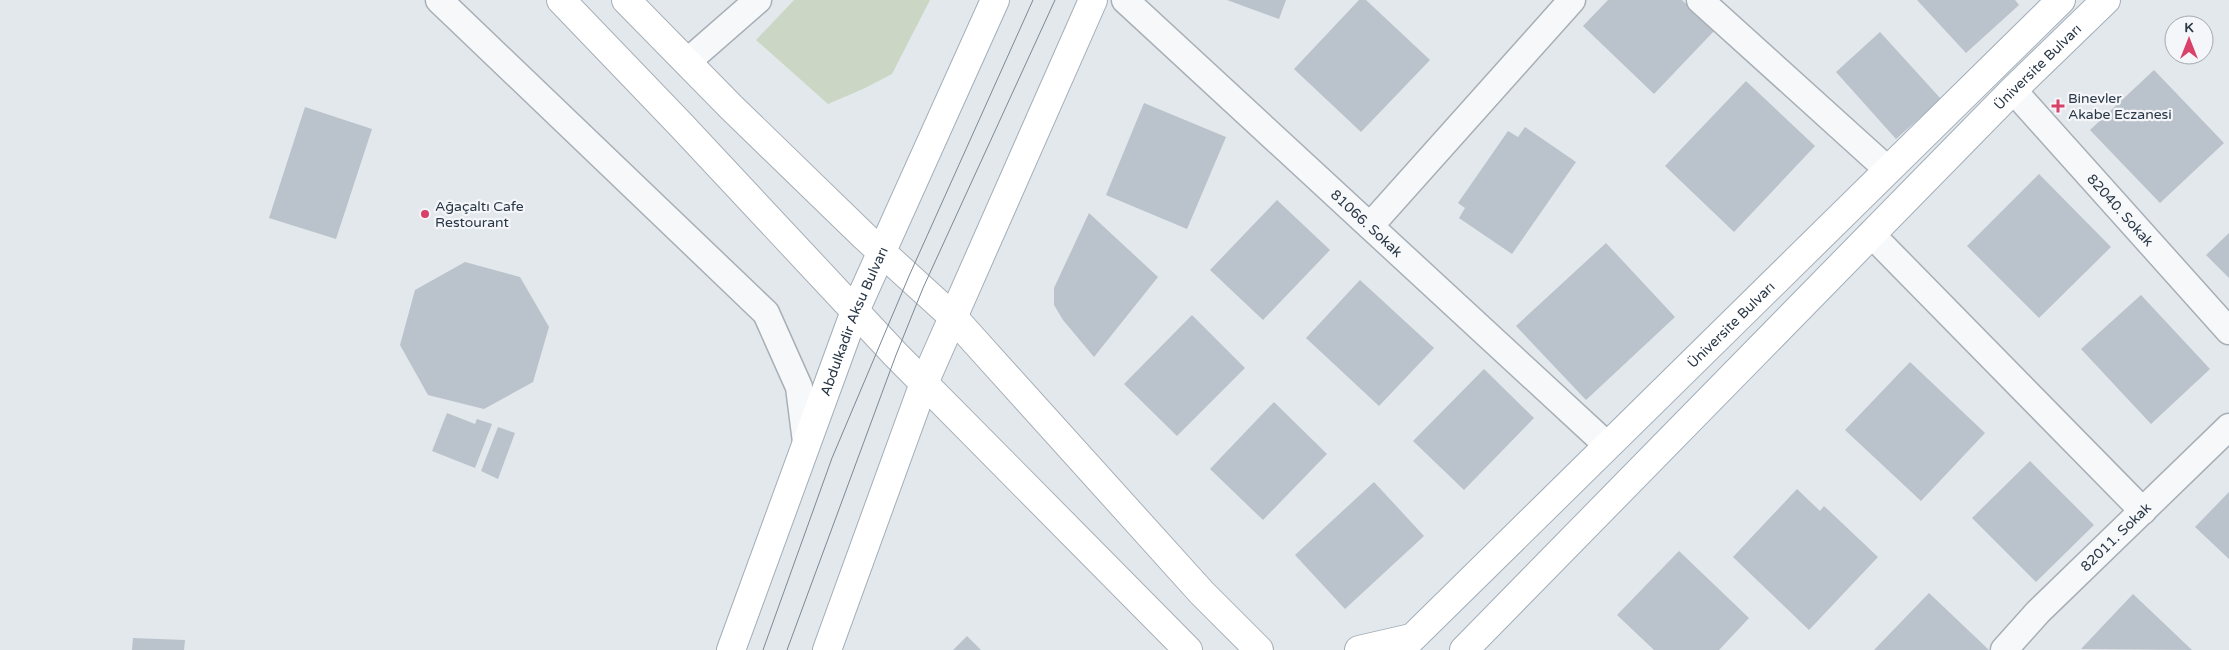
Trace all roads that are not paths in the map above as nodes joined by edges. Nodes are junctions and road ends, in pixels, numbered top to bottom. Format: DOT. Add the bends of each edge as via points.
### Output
graph roads {
  1 [pos="439,0"];
  2 [pos="561,0"];
  3 [pos="626,0"];
  4 [pos="758,0"];
  5 [pos="995,0"];
  6 [pos="1093,0"];
  7 [pos="1125,0"];
  8 [pos="1572,0"];
  9 [pos="1700,0"];
  10 [pos="2060,0"];
  11 [pos="2106,0"];
  12 [pos="687,62"];
  13 [pos="2013,90"];
  14 [pos="1888,170"];
  15 [pos="1370,226"];
  16 [pos="1871,234"];
  17 [pos="882,252"];
  18 [pos="854,311"];
  19 [pos="952,316"];
  20 [pos="2229,331"];
  21 [pos="924,383"];
  22 [pos="2229,427"];
  23 [pos="806,442"];
  24 [pos="1607,445"];
  25 [pos="2143,511"];
  26 [pos="1406,644"];
  27 [pos="731,650"];
  28 [pos="827,650"];
  29 [pos="1188,650"];
  30 [pos="1259,650"];
  31 [pos="1359,650"];
  32 [pos="1464,650"];
  33 [pos="2004,650"];
  1 -- 23 [label="street" via="766,313 799,387"];
  2 -- 18 [label="main road"];
  3 -- 12 [label="main road"];
  4 -- 12 [label="street"];
  5 -- 17 [label="main road, Abdulkadir Aksu Bulvarı"];
  6 -- 19 [label="main road"];
  7 -- 15 [label="street, 81066. Sokak"];
  8 -- 15 [label="street"];
  9 -- 14 [label="street"];
  10 -- 14 [label="main road, Üniversite Bulvarı"];
  11 -- 13 [label="main road, Üniversite Bulvarı"];
  12 -- 17 [label="main road"];
  13 -- 16 [label="main road, Üniversite Bulvarı"];
  13 -- 20 [label="street, 82040. Sokak"];
  14 -- 24 [label="main road, Üniversite Bulvarı"];
  15 -- 24 [label="street, 81066. Sokak"];
  16 -- 25 [label="street"];
  16 -- 32 [label="main road, Üniversite Bulvarı"];
  17 -- 18 [label="main road, Abdulkadir Aksu Bulvarı"];
  17 -- 19 [label="main road"];
  18 -- 21 [label="main road"];
  18 -- 23 [label="main road, Abdulkadir Aksu Bulvarı"];
  19 -- 21 [label="main road"];
  19 -- 30 [label="main road" via="1202,593"];
  21 -- 28 [label="main road"];
  21 -- 29 [label="main road"];
  22 -- 25 [label="street, 82011. Sokak"];
  23 -- 27 [label="main road, Abdulkadir Aksu Bulvarı"];
  24 -- 26 [label="main road, Üniversite Bulvarı"];
  25 -- 33 [label="street, 82011. Sokak" via="2038,612"];
  26 -- 31 [label="main road"];
}
